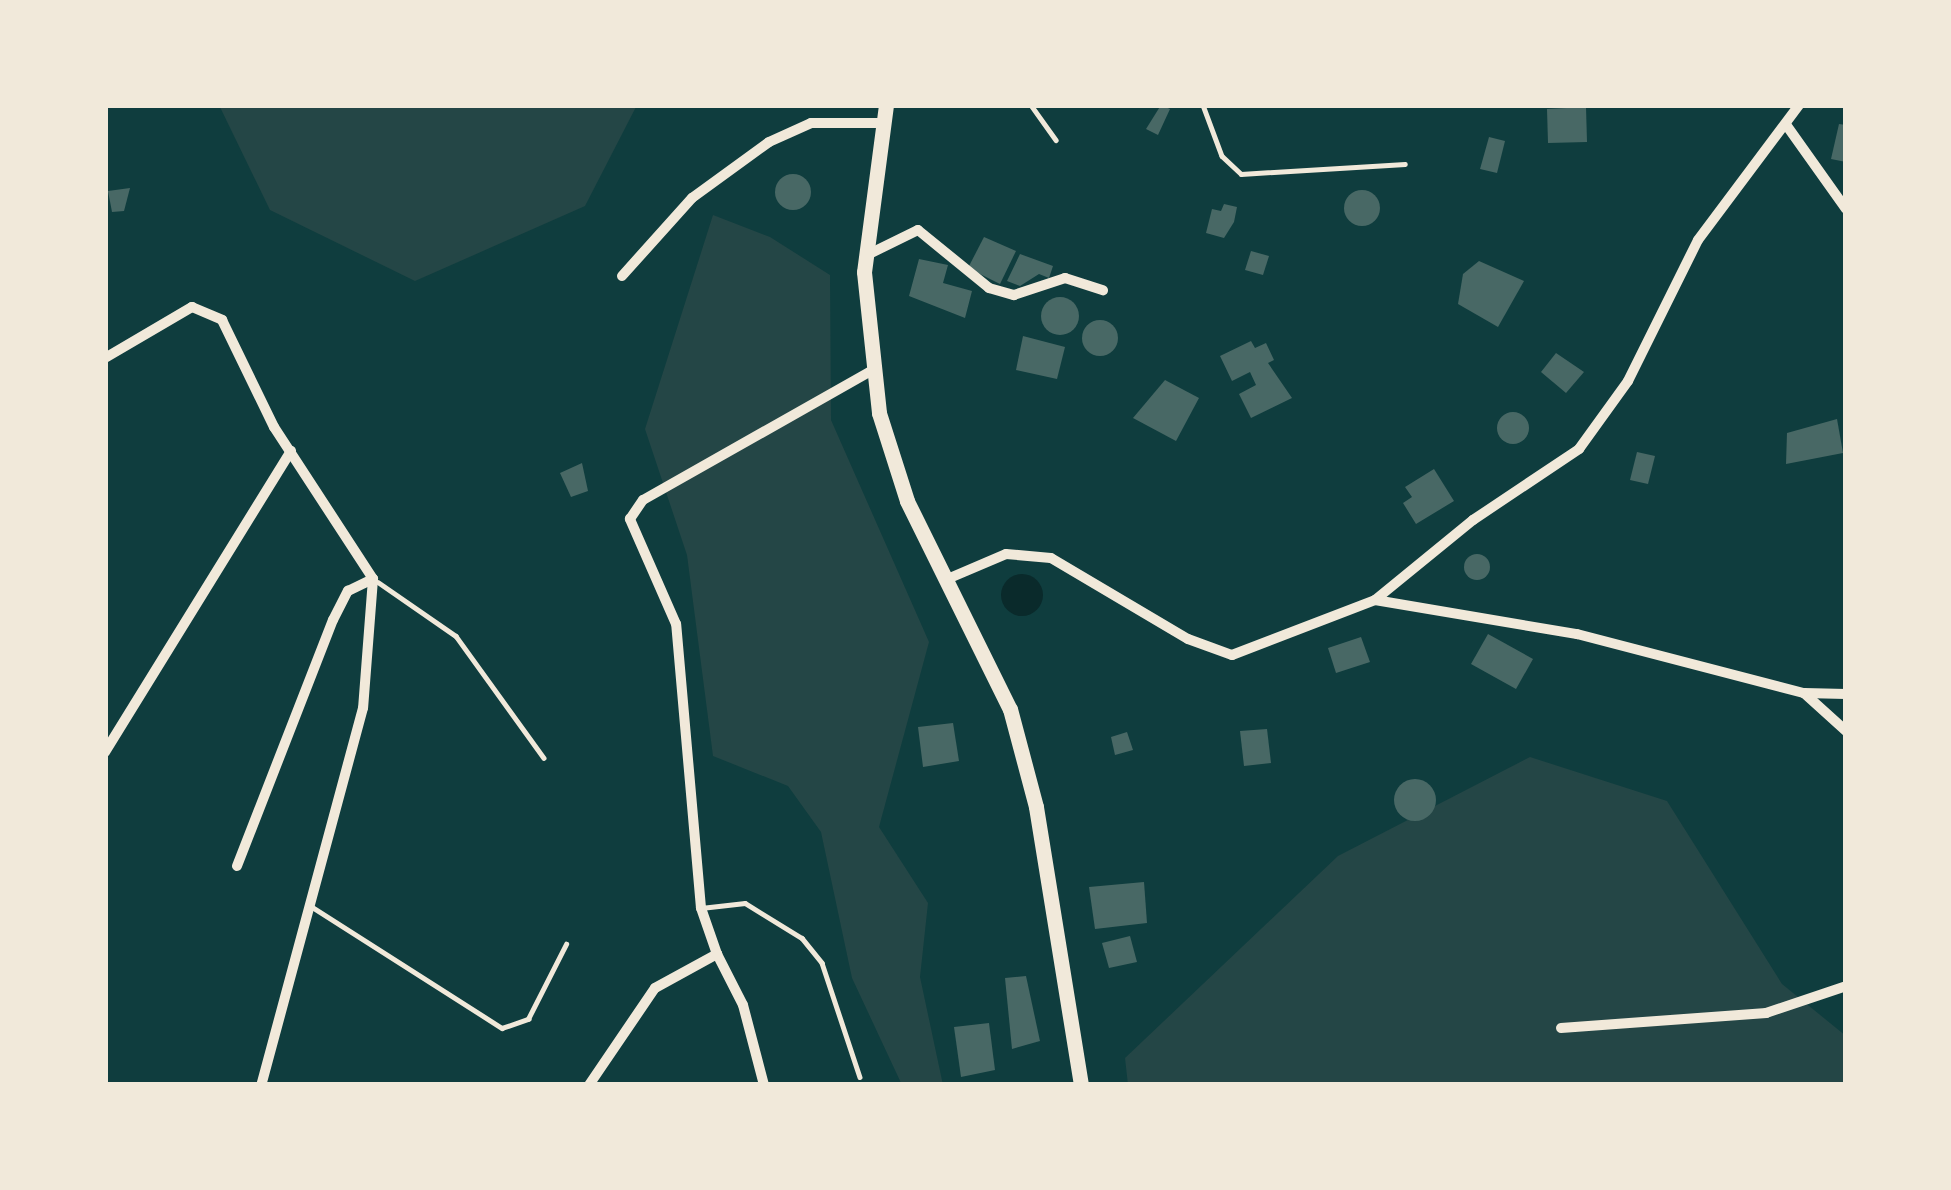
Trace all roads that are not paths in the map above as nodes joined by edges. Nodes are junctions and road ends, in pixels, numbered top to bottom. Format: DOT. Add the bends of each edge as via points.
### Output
graph roads {
  1 [pos="886,105"];
  2 [pos="1031,105"];
  3 [pos="1203,105"];
  4 [pos="1799,105"];
  5 [pos="880,123"];
  6 [pos="1787,126"];
  7 [pos="1056,140"];
  8 [pos="1405,164"];
  9 [pos="1846,209"];
  10 [pos="866,256"];
  11 [pos="622,276"];
  12 [pos="1103,290"];
  13 [pos="105,358"];
  14 [pos="872,370"];
  15 [pos="291,451"];
  16 [pos="373,579"];
  17 [pos="945,580"];
  18 [pos="1375,600"];
  19 [pos="1804,693"];
  20 [pos="1846,694"];
  21 [pos="1845,729"];
  22 [pos="105,752"];
  23 [pos="544,758"];
  24 [pos="237,866"];
  25 [pos="310,905"];
  26 [pos="701,908"];
  27 [pos="566,944"];
  28 [pos="717,954"];
  29 [pos="1846,986"];
  30 [pos="1561,1028"];
  31 [pos="860,1077"];
  32 [pos="261,1085"];
  33 [pos="589,1085"];
  34 [pos="764,1085"];
  35 [pos="1081,1085"];
  1 -- 5 [label="main road"];
  2 -- 7 [label="lane"];
  3 -- 8 [label="lane" via="1222,156 1241,174"];
  4 -- 6 [label="street"];
  5 -- 10 [label="main road"];
  5 -- 11 [label="street" via="812,123 769,142 692,198"];
  6 -- 9 [label="street"];
  6 -- 18 [label="street" via="1698,240 1628,381 1579,449"];
  10 -- 12 [label="street" via="918,230 989,288 1015,295 1065,278"];
  10 -- 14 [label="main road"];
  13 -- 15 [label="street" via="169,317 192,307 209,311 232,333"];
  14 -- 17 [label="main road" via="889,452"];
  14 -- 26 [label="street" via="643,500 630,519 682,658"];
  15 -- 16 [label="street"];
  15 -- 22 [label="street"];
  16 -- 23 [label="lane" via="457,636"];
  16 -- 24 [label="street" via="348,592 333,620"];
  16 -- 25 [label="street" via="364,708"];
  17 -- 18 [label="street" via="1006,554 1051,558 1199,645 1232,655"];
  17 -- 35 [label="main road" via="1010,709 1027,770"];
  18 -- 19 [label="street" via="1576,634"];
  19 -- 20 [label="street"];
  19 -- 21 [label="street"];
  25 -- 27 [label="lane" via="502,1028 528,1019"];
  25 -- 32 [label="street"];
  26 -- 28 [label="street"];
  26 -- 31 [label="lane" via="745,903 802,938 829,980"];
  28 -- 33 [label="street" via="655,988"];
  28 -- 34 [label="street" via="743,1005"];
  29 -- 30 [label="street" via="1766,1013"];
}
